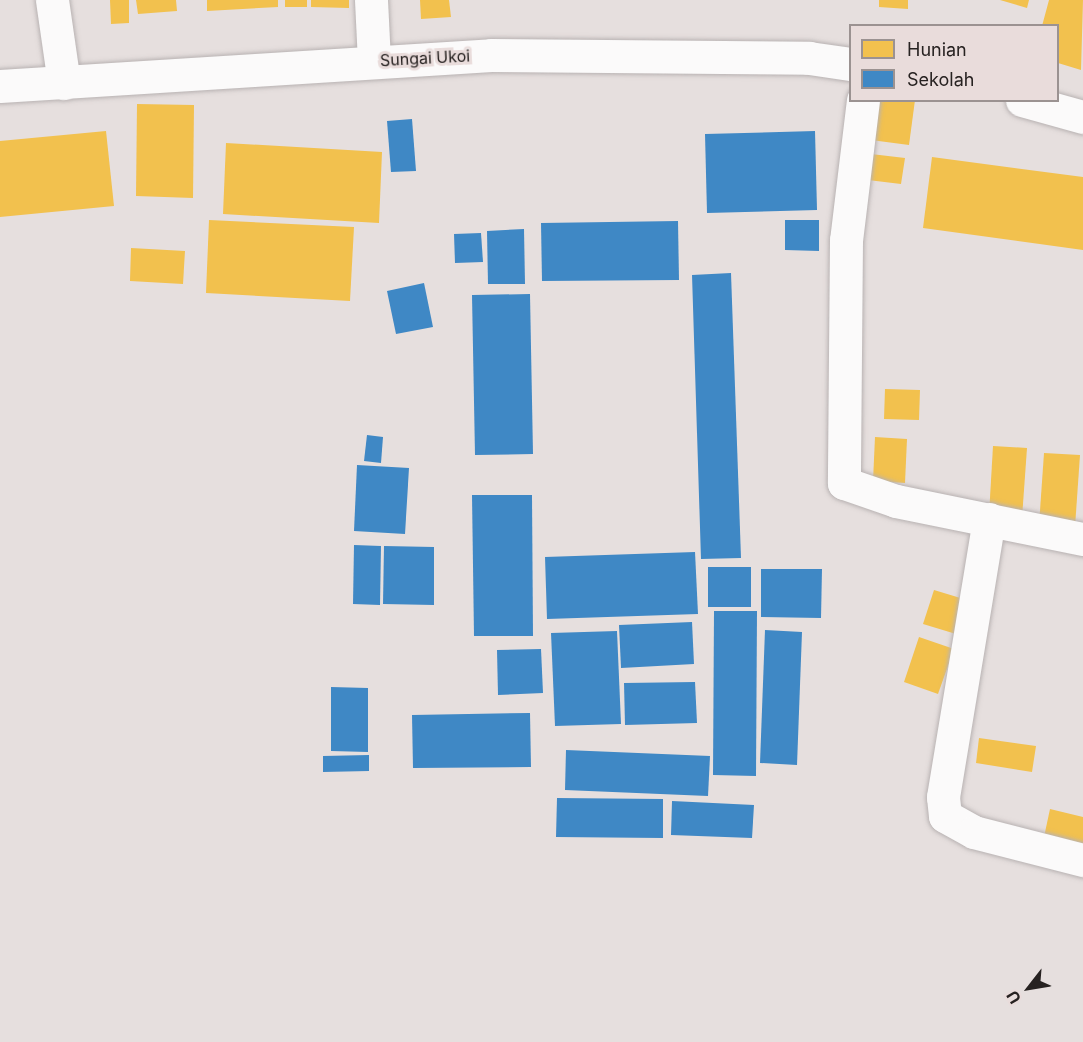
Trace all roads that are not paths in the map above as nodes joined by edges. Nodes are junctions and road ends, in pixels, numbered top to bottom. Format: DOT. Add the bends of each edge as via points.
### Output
graph roads {
  1 [pos="52,0"];
  2 [pos="371,0"];
  3 [pos="374,61"];
  4 [pos="849,64"];
  5 [pos="64,83"];
  6 [pos="0,86"];
  7 [pos="863,102"];
  8 [pos="1029,102"];
  9 [pos="1083,117"];
  10 [pos="989,519"];
  11 [pos="1083,539"];
  12 [pos="1083,860"];
  1 -- 5 [label="main road"];
  2 -- 3 [label="main road"];
  3 -- 4 [label="main road, Sungai Ukoi" via="643,54 809,58"];
  3 -- 5 [label="main road, Sungai Ukoi"];
  5 -- 6 [label="main road, Sungai Ukoi"];
  7 -- 10 [label="main road" via="846,240 844,483 852,490"];
  8 -- 9 [label="main road"];
  10 -- 11 [label="main road"];
  10 -- 12 [label="main road" via="943,797 945,816 974,832"];
}
